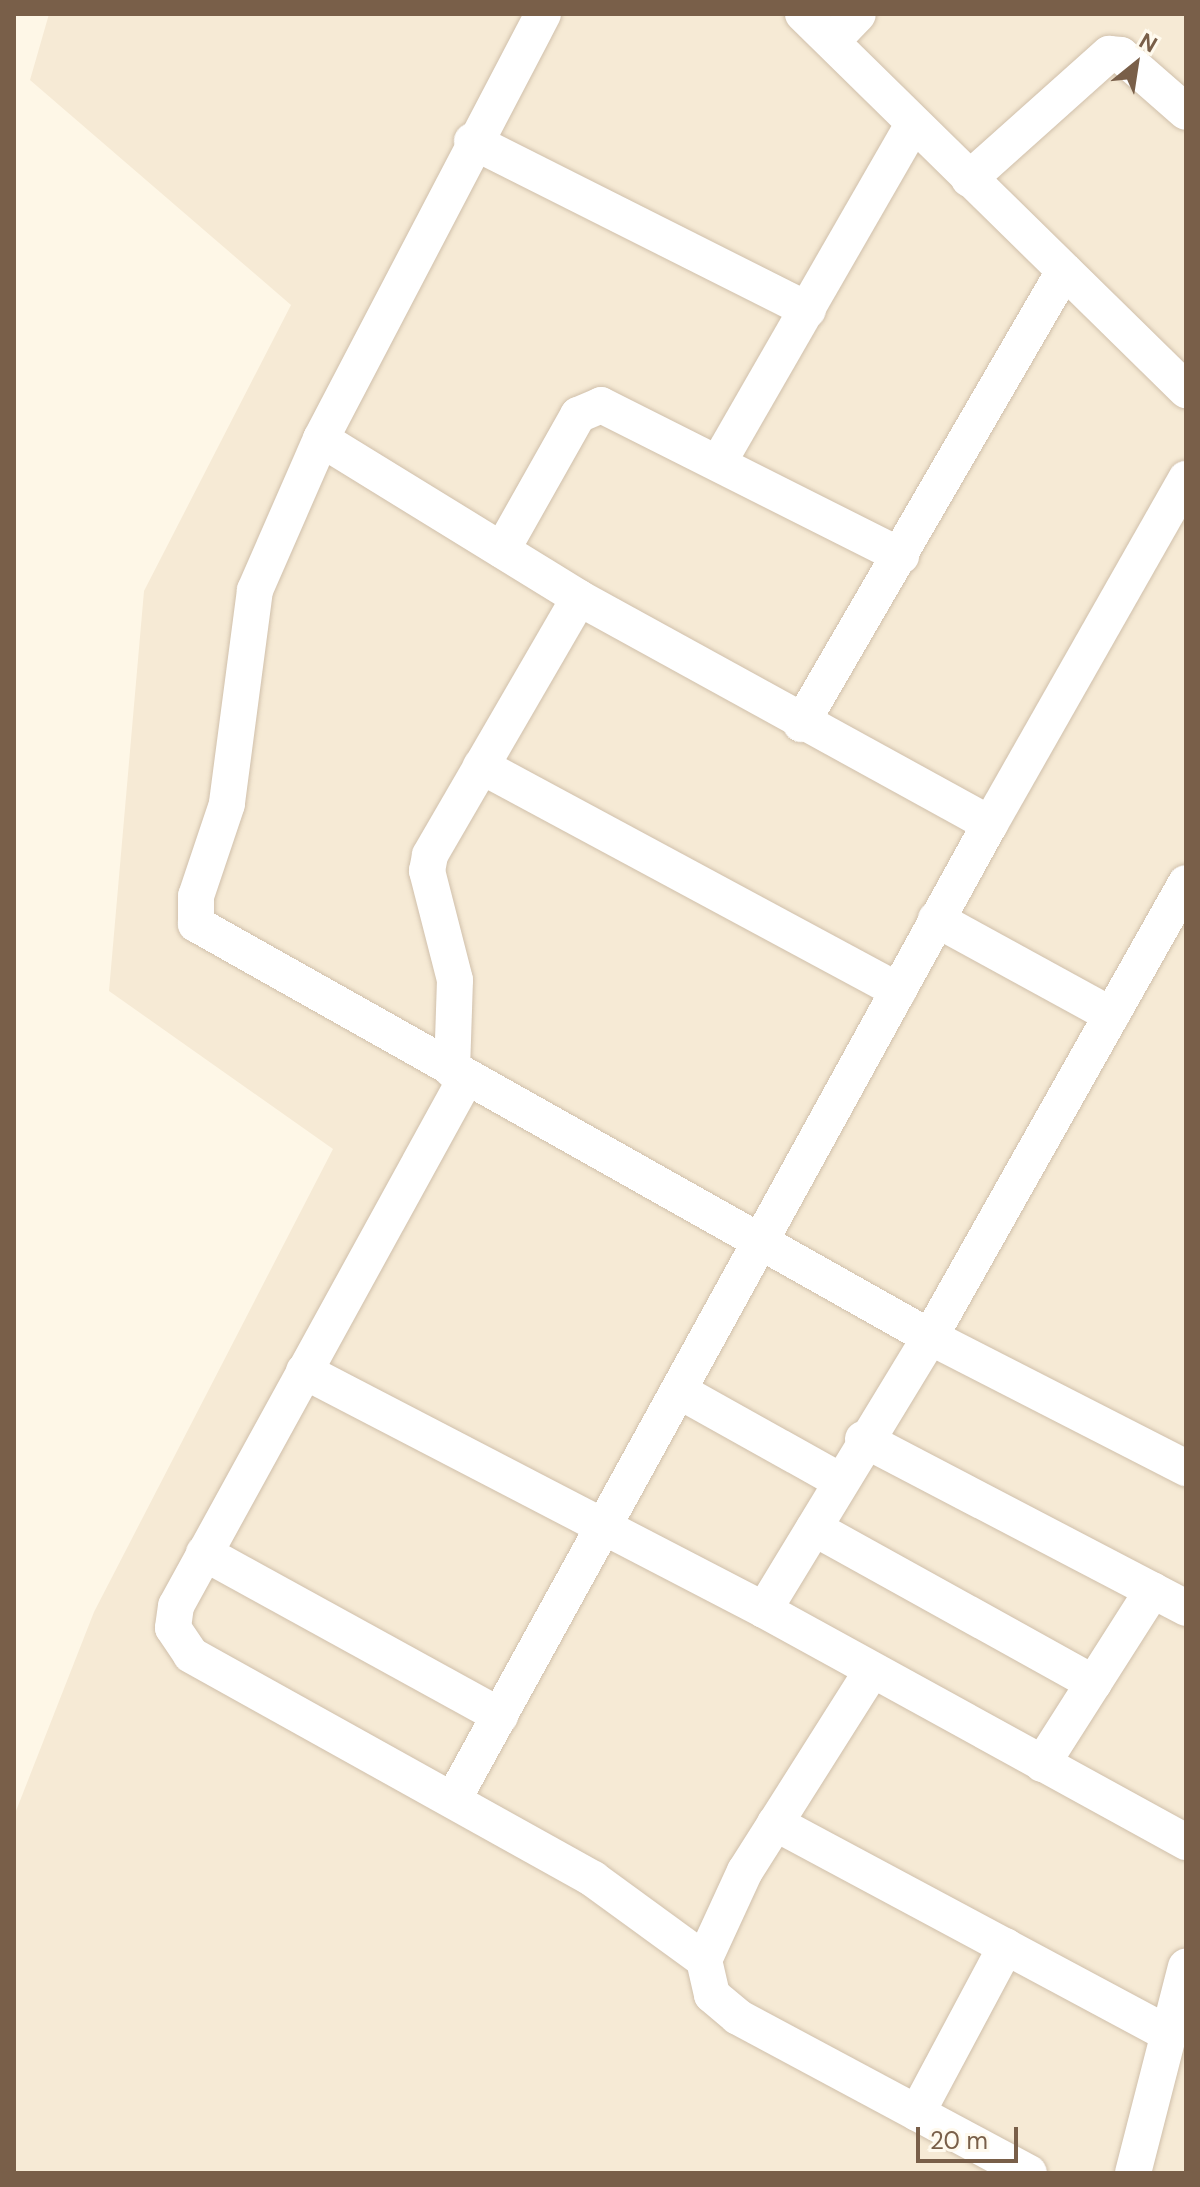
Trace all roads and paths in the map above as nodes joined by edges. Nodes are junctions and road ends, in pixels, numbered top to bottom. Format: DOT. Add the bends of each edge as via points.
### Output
graph roads {
  1 [pos="543,14"];
  2 [pos="803,14"];
  3 [pos="858,14"];
  4 [pos="832,41"];
  5 [pos="1186,112"];
  6 [pos="913,124"];
  7 [pos="472,141"];
  8 [pos="969,179"];
  9 [pos="1064,271"];
  10 [pos="808,310"];
  11 [pos="1186,390"];
  12 [pos="321,439"];
  13 [pos="720,460"];
  14 [pos="1186,479"];
  15 [pos="502,550"];
  16 [pos="901,556"];
  17 [pos="579,598"];
  18 [pos="801,724"];
  19 [pos="481,766"];
  20 [pos="990,824"];
  21 [pos="1186,883"];
  22 [pos="936,919"];
  23 [pos="898,991"];
  24 [pos="1111,1015"];
  25 [pos="459,1074"];
  26 [pos="760,1243"];
  27 [pos="930,1337"];
  28 [pos="304,1371"];
  29 [pos="681,1392"];
  30 [pos="863,1439"];
  31 [pos="1186,1468"];
  32 [pos="840,1481"];
  33 [pos="814,1528"];
  34 [pos="603,1531"];
  35 [pos="204,1553"];
  36 [pos="1153,1590"];
  37 [pos="1186,1608"];
  38 [pos="764,1610"];
  39 [pos="871,1672"];
  40 [pos="1094,1683"];
  41 [pos="500,1716"];
  42 [pos="1042,1764"];
  43 [pos="454,1798"];
  44 [pos="775,1823"];
  45 [pos="1186,1842"];
  46 [pos="1006,1946"];
  47 [pos="704,1960"];
  48 [pos="1186,1967"];
  49 [pos="1169,2034"];
  50 [pos="917,2113"];
  51 [pos="1029,2173"];
  52 [pos="1133,2173"];
  1 -- 7 [label="street"];
  2 -- 4 [label="street"];
  3 -- 4 [label="street"];
  4 -- 6 [label="street"];
  5 -- 8 [label="street" via="1121,55 1109,54"];
  6 -- 8 [label="street"];
  6 -- 10 [label="street"];
  7 -- 10 [label="street"];
  7 -- 12 [label="street"];
  8 -- 9 [label="street"];
  9 -- 11 [label="street"];
  9 -- 16 [label="street"];
  10 -- 13 [label="street"];
  12 -- 15 [label="street"];
  12 -- 25 [label="street" via="255,590 227,804 193,913 204,933"];
  13 -- 15 [label="street" via="620,412 588,407"];
  13 -- 16 [label="street"];
  14 -- 20 [label="street"];
  15 -- 17 [label="street"];
  16 -- 18 [label="street"];
  17 -- 18 [label="street"];
  17 -- 19 [label="street"];
  18 -- 20 [label="street"];
  19 -- 23 [label="street"];
  19 -- 25 [label="street" via="427,871 455,980"];
  20 -- 22 [label="street"];
  21 -- 24 [label="street"];
  22 -- 23 [label="street"];
  22 -- 24 [label="street"];
  23 -- 26 [label="street"];
  24 -- 27 [label="street"];
  25 -- 26 [label="street"];
  25 -- 28 [label="street"];
  26 -- 27 [label="street"];
  26 -- 29 [label="street"];
  27 -- 30 [label="street"];
  27 -- 31 [label="street"];
  28 -- 34 [label="street"];
  28 -- 35 [label="street"];
  29 -- 32 [label="street"];
  29 -- 34 [label="street"];
  30 -- 32 [label="street"];
  30 -- 36 [label="street"];
  32 -- 33 [label="street"];
  33 -- 38 [label="street"];
  33 -- 40 [label="street"];
  34 -- 38 [label="street"];
  34 -- 41 [label="street"];
  35 -- 41 [label="street"];
  35 -- 43 [label="street" via="176,1606 173,1628 191,1655"];
  36 -- 37 [label="street"];
  36 -- 40 [label="street"];
  38 -- 39 [label="street"];
  39 -- 42 [label="street"];
  39 -- 44 [label="street"];
  40 -- 42 [label="street"];
  41 -- 43 [label="street"];
  42 -- 45 [label="street"];
  43 -- 47 [label="street" via="593,1879"];
  44 -- 46 [label="street"];
  44 -- 47 [label="street"];
  46 -- 49 [label="street"];
  46 -- 50 [label="street"];
  47 -- 50 [label="street" via="712,1995 738,2017"];
  48 -- 49 [label="street"];
  49 -- 52 [label="street"];
  50 -- 51 [label="street"];
}
